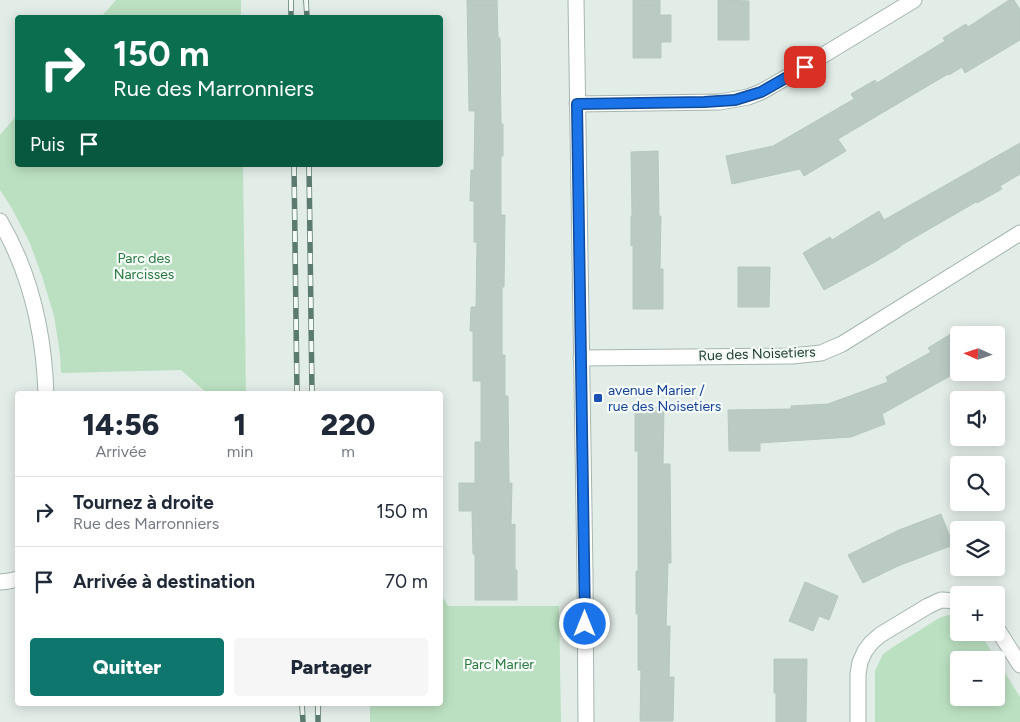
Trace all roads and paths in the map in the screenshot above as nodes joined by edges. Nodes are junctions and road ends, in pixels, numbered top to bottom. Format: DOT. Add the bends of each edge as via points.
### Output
graph roads {
  1 [pos="576,0"];
  2 [pos="914,0"];
  3 [pos="577,104"];
  4 [pos="0,221"];
  5 [pos="1020,233"];
  6 [pos="581,358"];
  7 [pos="46,391"];
  8 [pos="15,580"];
  9 [pos="0,582"];
  10 [pos="950,600"];
  11 [pos="1005,641"];
  12 [pos="1020,665"];
  13 [pos="586,722"];
  14 [pos="858,722"];
  1 -- 3 [label="street"];
  2 -- 3 [label="street" via="790,76 748,97 712,102"];
  3 -- 6 [label="street"];
  4 -- 7 [label="street" via="20,262 38,319"];
  5 -- 6 [label="street, Rue des Noisetiers" via="842,344 821,353"];
  6 -- 13 [label="street"];
  8 -- 9 [label="street"];
  10 -- 14 [label="street" via="928,606 868,647 858,674"];
  11 -- 12 [label="street"];
}
